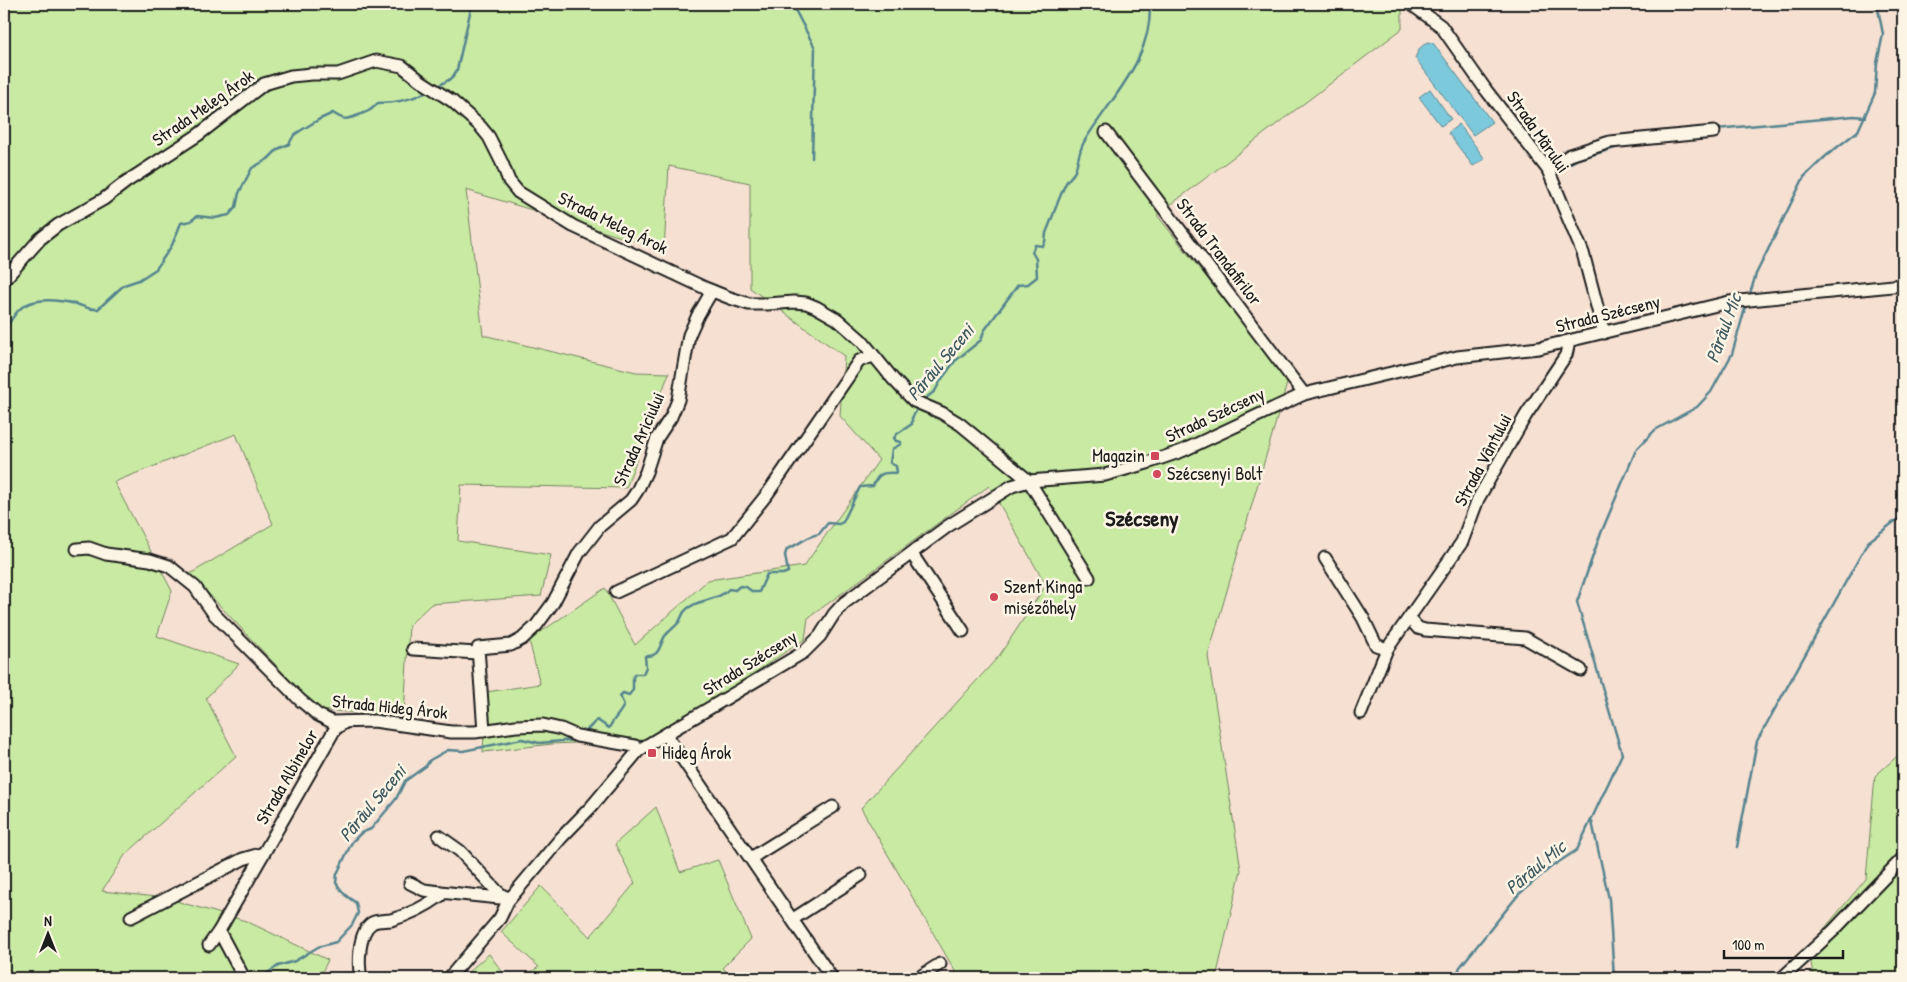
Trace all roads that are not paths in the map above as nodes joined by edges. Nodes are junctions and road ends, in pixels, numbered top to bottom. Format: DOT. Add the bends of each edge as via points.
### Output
graph roads {
  1 [pos="1411,4"];
  2 [pos="1106,132"];
  3 [pos="1714,132"];
  4 [pos="1548,170"];
  5 [pos="4,280"];
  6 [pos="1903,285"];
  7 [pos="712,291"];
  8 [pos="1604,334"];
  9 [pos="1569,342"];
  10 [pos="874,356"];
  11 [pos="1304,394"];
  12 [pos="1029,481"];
  13 [pos="77,549"];
  14 [pos="912,554"];
  15 [pos="1325,558"];
  16 [pos="1089,578"];
  17 [pos="616,592"];
  18 [pos="1409,618"];
  19 [pos="963,631"];
  20 [pos="413,649"];
  21 [pos="1387,649"];
  22 [pos="477,653"];
  23 [pos="1581,670"];
  24 [pos="1361,713"];
  25 [pos="345,722"];
  26 [pos="484,731"];
  27 [pos="666,735"];
  28 [pos="639,750"];
  29 [pos="832,806"];
  30 [pos="439,836"];
  31 [pos="264,853"];
  32 [pos="751,858"];
  33 [pos="1903,858"];
  34 [pos="861,875"];
  35 [pos="410,883"];
  36 [pos="440,892"];
  37 [pos="507,899"];
  38 [pos="131,918"];
  39 [pos="793,919"];
  40 [pos="220,931"];
  41 [pos="209,945"];
  42 [pos="463,964"];
  43 [pos="940,964"];
  44 [pos="244,978"];
  45 [pos="361,978"];
  46 [pos="450,978"];
  47 [pos="463,978"];
  48 [pos="832,978"];
  49 [pos="918,978"];
  50 [pos="1782,978"];
  1 -- 4 [label="street, Strada Mărului" via="1441,26"];
  2 -- 11 [label="street, Strada Trandafirilor"];
  3 -- 4 [label="street" via="1610,142 1570,155"];
  4 -- 8 [label="street, Strada Mărului" via="1583,253"];
  5 -- 7 [label="street, Strada Meleg Árok" via="58,225 198,135 264,84 292,76 334,74 376,61 402,66 468,115 489,137 509,182 525,197 588,235"];
  6 -- 8 [label="street, Strada Szécseny" via="1729,302"];
  7 -- 10 [label="street, Strada Meleg Árok" via="749,304 794,302 816,307 838,319"];
  7 -- 22 [label="street, Strada Ariciului" via="689,335 678,400 657,438 637,491 600,526 578,553 553,603 536,626 511,645 478,648"];
  8 -- 9 [label="street, Strada Szécseny"];
  9 -- 11 [label="street, Strada Szécseny" via="1457,357"];
  9 -- 18 [label="street, Strada Vântului" via="1566,355 1526,415 1478,499 1462,542"];
  10 -- 12 [label="street, Strada Meleg Árok" via="902,390 920,404 960,424"];
  10 -- 17 [label="street" via="859,361 768,494 732,538"];
  11 -- 12 [label="street, Strada Szécseny" via="1147,464 1105,475"];
  12 -- 14 [label="street, Strada Szécseny" via="1004,490"];
  12 -- 16 [label="street, Strada Meleg Árok"];
  13 -- 25 [label="street, Strada Hideg Árok" via="89,548 169,566 195,587 214,614 318,716 332,722"];
  14 -- 19 [label="street"];
  14 -- 27 [label="street, Strada Szécseny" via="840,607 804,652"];
  15 -- 21 [label="street" via="1376,645"];
  18 -- 21 [label="street, Strada Vântului"];
  18 -- 23 [label="street" via="1418,628 1425,630 1525,638"];
  20 -- 22 [label="street, Strada Ariciului"];
  21 -- 24 [label="street, Strada Vântului"];
  22 -- 26 [label="street"];
  25 -- 26 [label="street, Strada Hideg Árok" via="374,721 452,732"];
  25 -- 31 [label="street, Strada Albinelor" via="335,729"];
  26 -- 28 [label="street, Strada Hideg Árok" via="516,726 561,728 582,737 635,746"];
  27 -- 28 [label="street, Strada Szécseny"];
  27 -- 32 [label="street"];
  28 -- 37 [label="street, Strada Szécseny"];
  29 -- 32 [label="street"];
  30 -- 37 [label="street" via="460,851"];
  31 -- 38 [label="street, Strada Albinelor" via="243,859"];
  31 -- 40 [label="street, Strada Albinelor"];
  32 -- 39 [label="street"];
  33 -- 50 [label="street" via="1833,931"];
  34 -- 39 [label="street"];
  35 -- 36 [label="street" via="424,890"];
  36 -- 37 [label="street"];
  36 -- 45 [label="street" via="440,896 419,909 369,926 360,945"];
  37 -- 42 [label="street, Strada Szécseny" via="500,918"];
  39 -- 48 [label="street"];
  40 -- 41 [label="street, Strada Albinelor"];
  40 -- 44 [label="street"];
  42 -- 46 [label="street, Strada Szécseny"];
  42 -- 47 [label="street"];
  43 -- 49 [label="street"];
}
